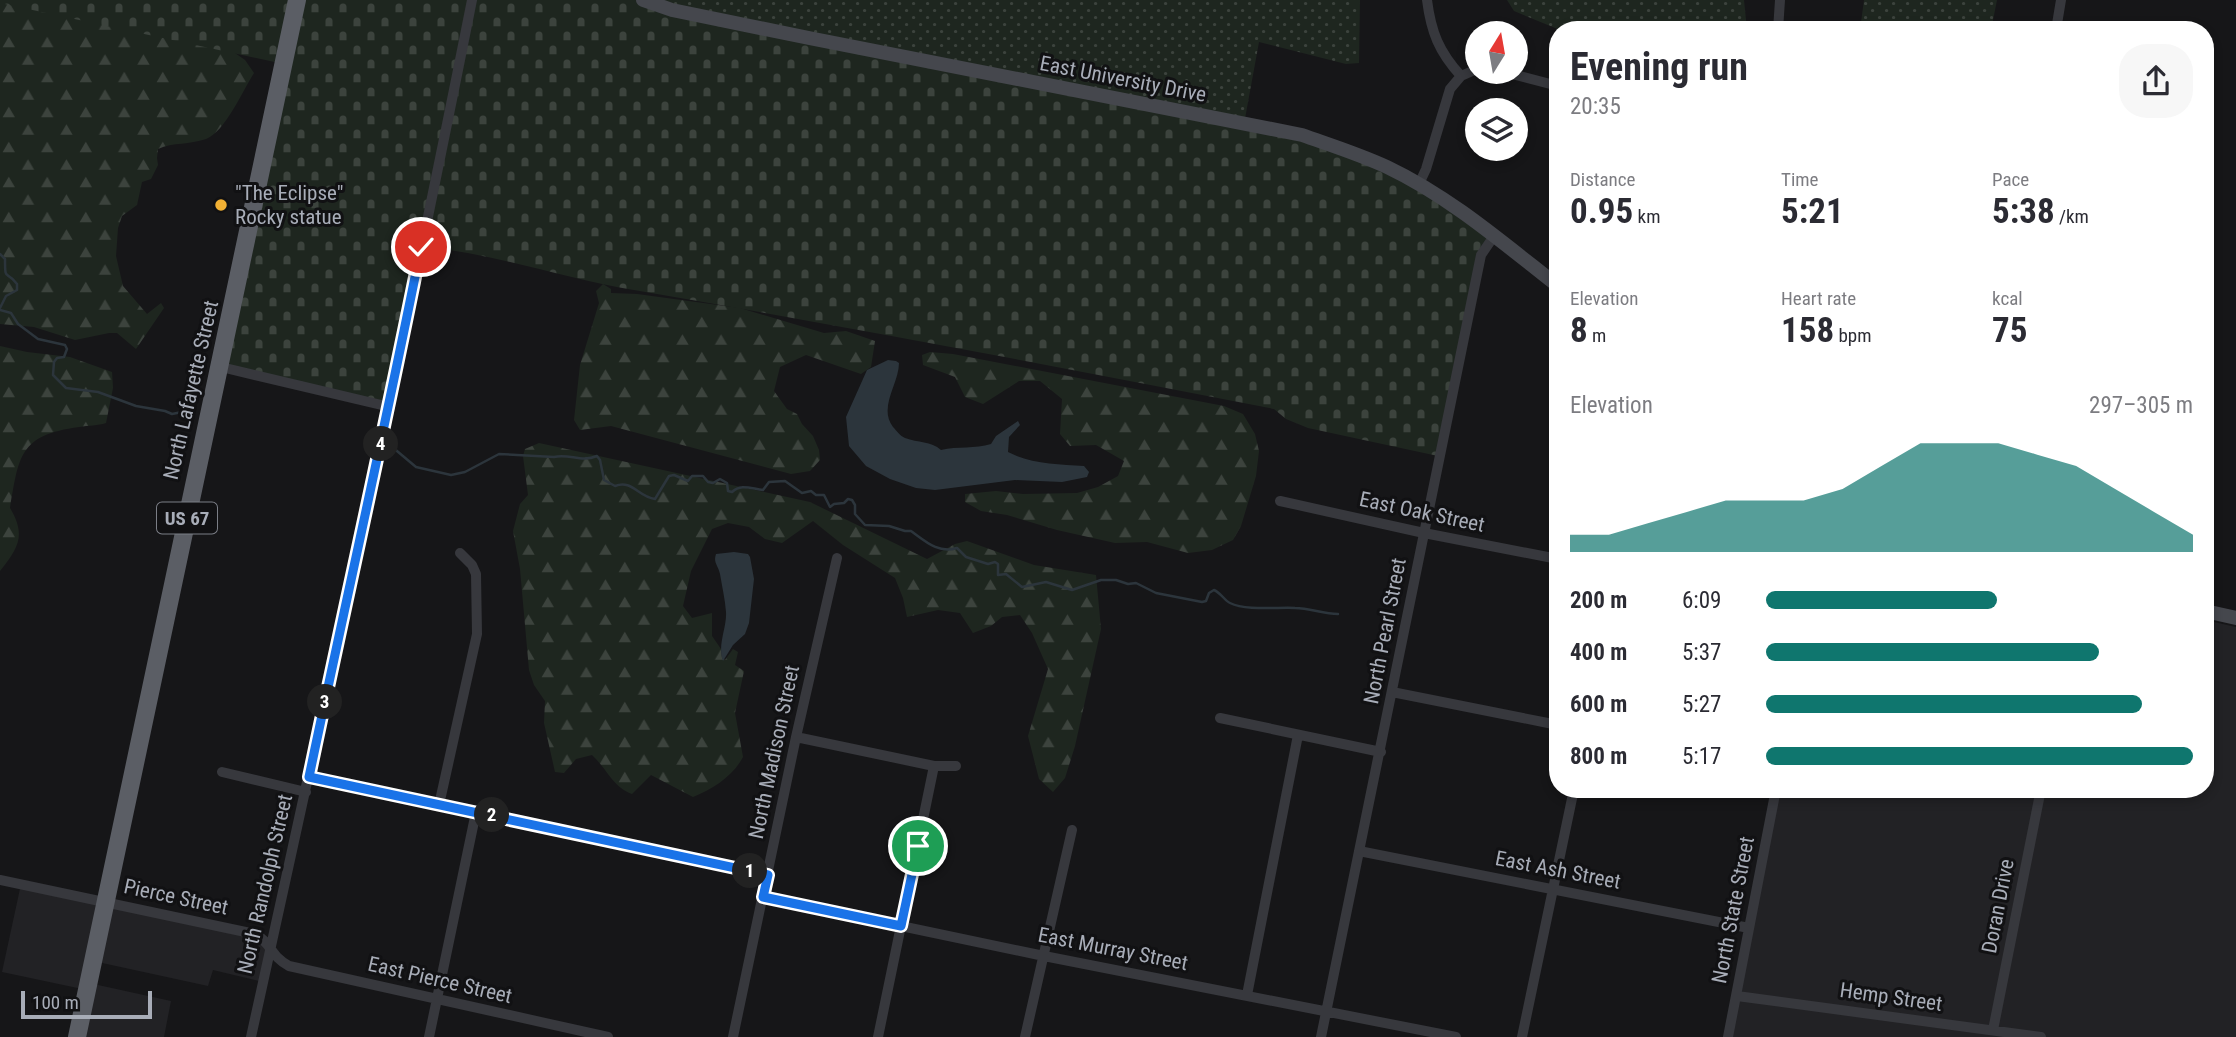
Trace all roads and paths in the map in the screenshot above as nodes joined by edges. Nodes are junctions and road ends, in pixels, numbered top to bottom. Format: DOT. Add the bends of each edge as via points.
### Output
graph roads {
  1 [pos="298,0"];
  2 [pos="472,0"];
  3 [pos="643,0"];
  4 [pos="1427,0"];
  5 [pos="1780,0"];
  6 [pos="2061,0"];
  7 [pos="1779,21"];
  8 [pos="2058,21"];
  9 [pos="1465,74"];
  10 [pos="1461,76"];
  11 [pos="1528,78"];
  12 [pos="1549,84"];
  13 [pos="1419,184"];
  14 [pos="1494,236"];
  15 [pos="1549,279"];
  16 [pos="221,367"];
  17 [pos="390,407"];
  18 [pos="1280,501"];
  19 [pos="1424,533"];
  20 [pos="460,553"];
  21 [pos="1549,557"];
  22 [pos="837,558"];
  23 [pos="2214,613"];
  24 [pos="2236,618"];
  25 [pos="1392,692"];
  26 [pos="1220,718"];
  27 [pos="1549,723"];
  28 [pos="1298,735"];
  29 [pos="796,737"];
  30 [pos="1381,752"];
  31 [pos="934,766"];
  32 [pos="956,766"];
  33 [pos="222,772"];
  34 [pos="309,777"];
  35 [pos="306,792"];
  36 [pos="1572,798"];
  37 [pos="1774,798"];
  38 [pos="2040,798"];
  39 [pos="439,805"];
  40 [pos="476,812"];
  41 [pos="1072,830"];
  42 [pos="1359,851"];
  43 [pos="768,875"];
  44 [pos="0,880"];
  45 [pos="1554,889"];
  46 [pos="763,897"];
  47 [pos="106,902"];
  48 [pos="901,926"];
  49 [pos="1749,928"];
  50 [pos="270,951"];
  51 [pos="1044,956"];
  52 [pos="1247,995"];
  53 [pos="1737,996"];
  54 [pos="437,999"];
  55 [pos="1327,1011"];
  56 [pos="1993,1030"];
  57 [pos="600,1036"];
  58 [pos="77,1037"];
  59 [pos="251,1037"];
  60 [pos="429,1037"];
  61 [pos="733,1037"];
  62 [pos="878,1037"];
  63 [pos="1026,1037"];
  64 [pos="1321,1037"];
  65 [pos="1456,1037"];
  66 [pos="1522,1037"];
  67 [pos="1728,1037"];
  68 [pos="2040,1037"];
  1 -- 16 [label="highway, North Lafayette Street / US 67"];
  2 -- 17 [label="street, North Randolph Street"];
  3 -- 13 [label="main road, East University Drive" via="796,36 1302,135 1369,159"];
  4 -- 10 [label="street" via="1436,40"];
  5 -- 7 [label="street"];
  6 -- 8 [label="street"];
  9 -- 10 [label="street"];
  10 -- 13 [label="street" via="1450,89"];
  11 -- 12 [label="street"];
  13 -- 14 [label="main road, East University Drive"];
  14 -- 15 [label="main road, East University Drive"];
  14 -- 19 [label="street, North Pearl Street" via="1481,255"];
  16 -- 17 [label="street"];
  16 -- 47 [label="highway, North Lafayette Street / US 67"];
  17 -- 34 [label="street, North Randolph Street"];
  18 -- 19 [label="street, East Oak Street"];
  19 -- 21 [label="street, East Oak Street"];
  19 -- 25 [label="street, North Pearl Street"];
  20 -- 39 [label="street" via="475,574 477,634"];
  22 -- 29 [label="street, North Madison Street"];
  23 -- 24 [label="main road"];
  25 -- 27 [label="street"];
  25 -- 30 [label="street, North Pearl Street"];
  26 -- 28 [label="street"];
  28 -- 30 [label="street"];
  28 -- 52 [label="street"];
  29 -- 31 [label="street"];
  29 -- 43 [label="street, North Madison Street"];
  30 -- 42 [label="street, North Pearl Street"];
  31 -- 32 [label="street"];
  31 -- 48 [label="street"];
  33 -- 35 [label="street"];
  34 -- 35 [label="street, North Randolph Street"];
  34 -- 39 [label="street"];
  35 -- 50 [label="street, North Randolph Street"];
  36 -- 45 [label="street"];
  37 -- 49 [label="street, North State Street"];
  38 -- 56 [label="street, Doran Drive"];
  39 -- 40 [label="street"];
  40 -- 43 [label="street"];
  40 -- 54 [label="street"];
  41 -- 51 [label="street"];
  42 -- 45 [label="street, East Ash Street"];
  42 -- 55 [label="street, North Pearl Street"];
  43 -- 46 [label="street, North Madison Street"];
  44 -- 47 [label="street, Pierce Street"];
  45 -- 49 [label="street, East Ash Street"];
  45 -- 66 [label="street"];
  46 -- 48 [label="street, East Murray Street"];
  46 -- 61 [label="street, North Madison Street"];
  47 -- 50 [label="street, Pierce Street" via="256,934"];
  47 -- 58 [label="highway, North Lafayette Street / US 67"];
  48 -- 51 [label="street, East Murray Street"];
  48 -- 62 [label="street"];
  49 -- 53 [label="street, North State Street"];
  50 -- 54 [label="street, East Pierce Street" via="289,966"];
  50 -- 59 [label="street, North Randolph Street"];
  51 -- 52 [label="street, East Murray Street"];
  51 -- 63 [label="street"];
  52 -- 55 [label="street, East Murray Street"];
  53 -- 56 [label="street, Hemp Street"];
  53 -- 67 [label="street, North State Street"];
  54 -- 57 [label="street, East Pierce Street"];
  54 -- 60 [label="street"];
  55 -- 64 [label="street, North Pearl Street"];
  55 -- 65 [label="street, East Murray Street"];
  56 -- 68 [label="street, Hemp Street"];
}
